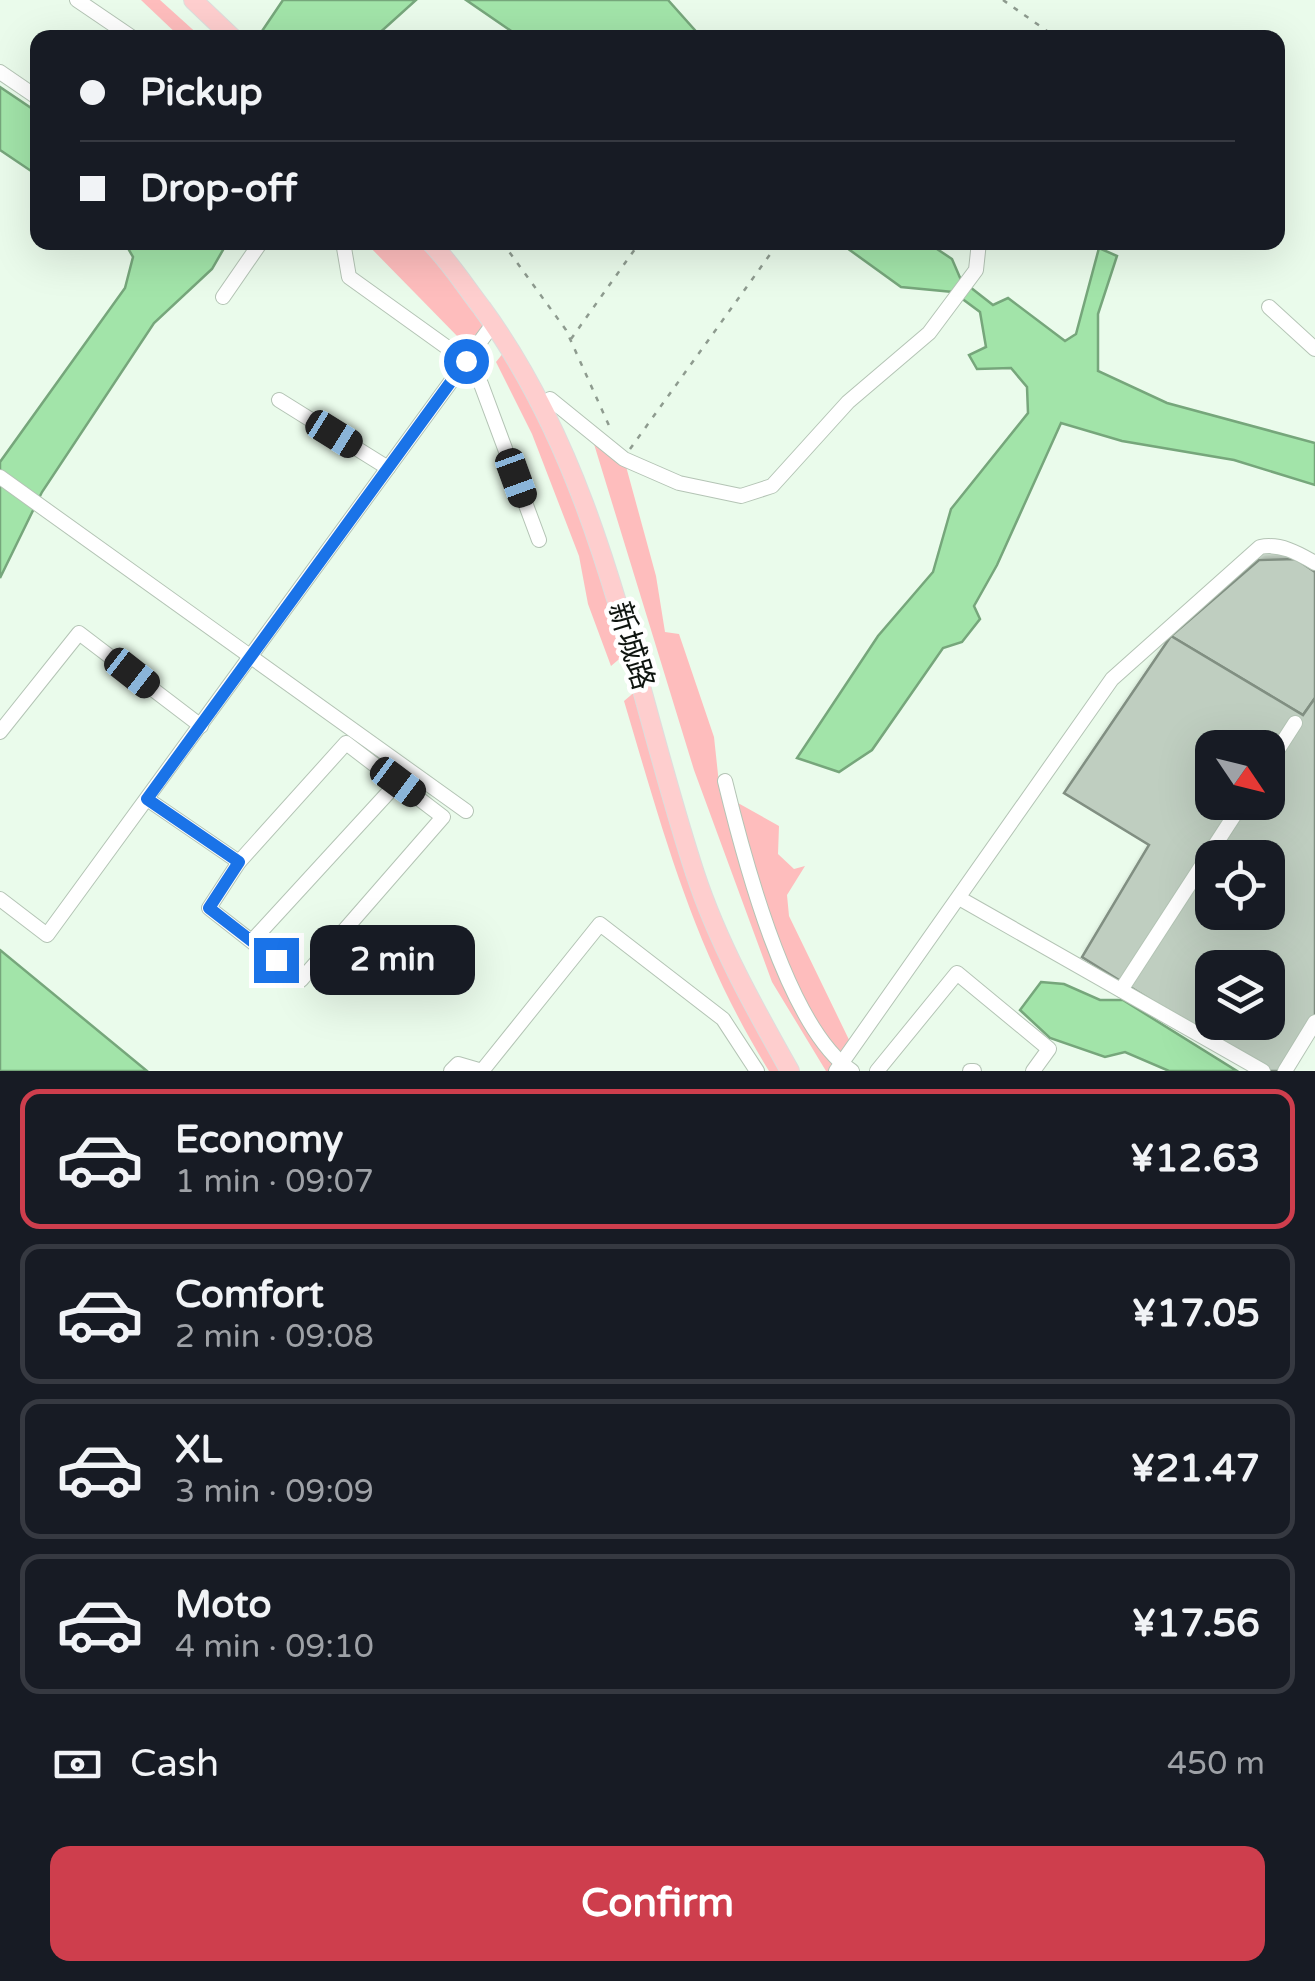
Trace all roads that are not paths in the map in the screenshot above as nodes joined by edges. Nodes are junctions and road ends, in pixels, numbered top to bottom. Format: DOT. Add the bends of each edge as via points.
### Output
graph roads {
  1 [pos="77,0"];
  2 [pos="195,6"];
  3 [pos="121,30"];
  4 [pos="212,30"];
  5 [pos="224,30"];
  6 [pos="0,72"];
  7 [pos="30,93"];
  8 [pos="255,250"];
  9 [pos="344,250"];
  10 [pos="436,250"];
  11 [pos="449,250"];
  12 [pos="978,250"];
  13 [pos="223,297"];
  14 [pos="1268,307"];
  15 [pos="493,324"];
  16 [pos="1315,349"];
  17 [pos="466,361"];
  18 [pos="550,399"];
  19 [pos="280,400"];
  20 [pos="388,468"];
  21 [pos="0,477"];
  22 [pos="539,540"];
  23 [pos="1315,563"];
  24 [pos="251,657"];
  25 [pos="1295,723"];
  26 [pos="200,726"];
  27 [pos="0,732"];
  28 [pos="1285,739"];
  29 [pos="726,781"];
  30 [pos="398,782"];
  31 [pos="147,799"];
  32 [pos="466,810"];
  33 [pos="1231,820"];
  34 [pos="239,862"];
  35 [pos="958,898"];
  36 [pos="0,899"];
  37 [pos="252,941"];
  38 [pos="1121,990"];
  39 [pos="1315,1022"];
  40 [pos="843,1069"];
  41 [pos="451,1071"];
  42 [pos="757,1071"];
  43 [pos="790,1071"];
  44 [pos="801,1071"];
  45 [pos="877,1071"];
  46 [pos="1033,1071"];
  47 [pos="1263,1071"];
  48 [pos="1284,1071"];
  1 -- 3 [label="street"];
  2 -- 4 [label="main road"];
  2 -- 5 [label="main road"];
  6 -- 7 [label="street"];
  8 -- 13 [label="street"];
  9 -- 17 [label="street" via="349,277"];
  10 -- 15 [label="main road, 新城路"];
  11 -- 18 [label="main road, 新城路" via="528,357"];
  12 -- 18 [label="street" via="976,270 929,333 848,402 772,486 741,496 679,483 624,459"];
  14 -- 16 [label="street"];
  15 -- 17 [label="street"];
  15 -- 43 [label="main road, 新城路" via="559,434 603,555 695,872 721,941"];
  17 -- 20 [label="street"];
  17 -- 22 [label="street" via="481,384"];
  18 -- 44 [label="main road, 新城路" via="606,534 716,903"];
  19 -- 20 [label="street"];
  20 -- 24 [label="street"];
  21 -- 24 [label="street"];
  23 -- 35 [label="street" via="1294,551 1260,548 1126,664"];
  24 -- 26 [label="street"];
  24 -- 32 [label="street"];
  25 -- 28 [label="street"];
  26 -- 27 [label="street" via="78,632"];
  26 -- 31 [label="street"];
  29 -- 40 [label="street" via="750,887 799,1002"];
  30 -- 34 [label="street" via="346,743"];
  30 -- 37 [label="street"];
  30 -- 37 [label="street" via="443,817 300,980"];
  31 -- 34 [label="street"];
  31 -- 36 [label="street" via="48,935"];
  33 -- 38 [label="street"];
  34 -- 37 [label="street" via="209,908"];
  35 -- 38 [label="street"];
  35 -- 40 [label="street"];
  38 -- 47 [label="street"];
  39 -- 48 [label="street"];
  41 -- 42 [label="street" via="458,1064 482,1071 600,924 723,1019"];
  45 -- 46 [label="street" via="958,972 1049,1048"];
}
